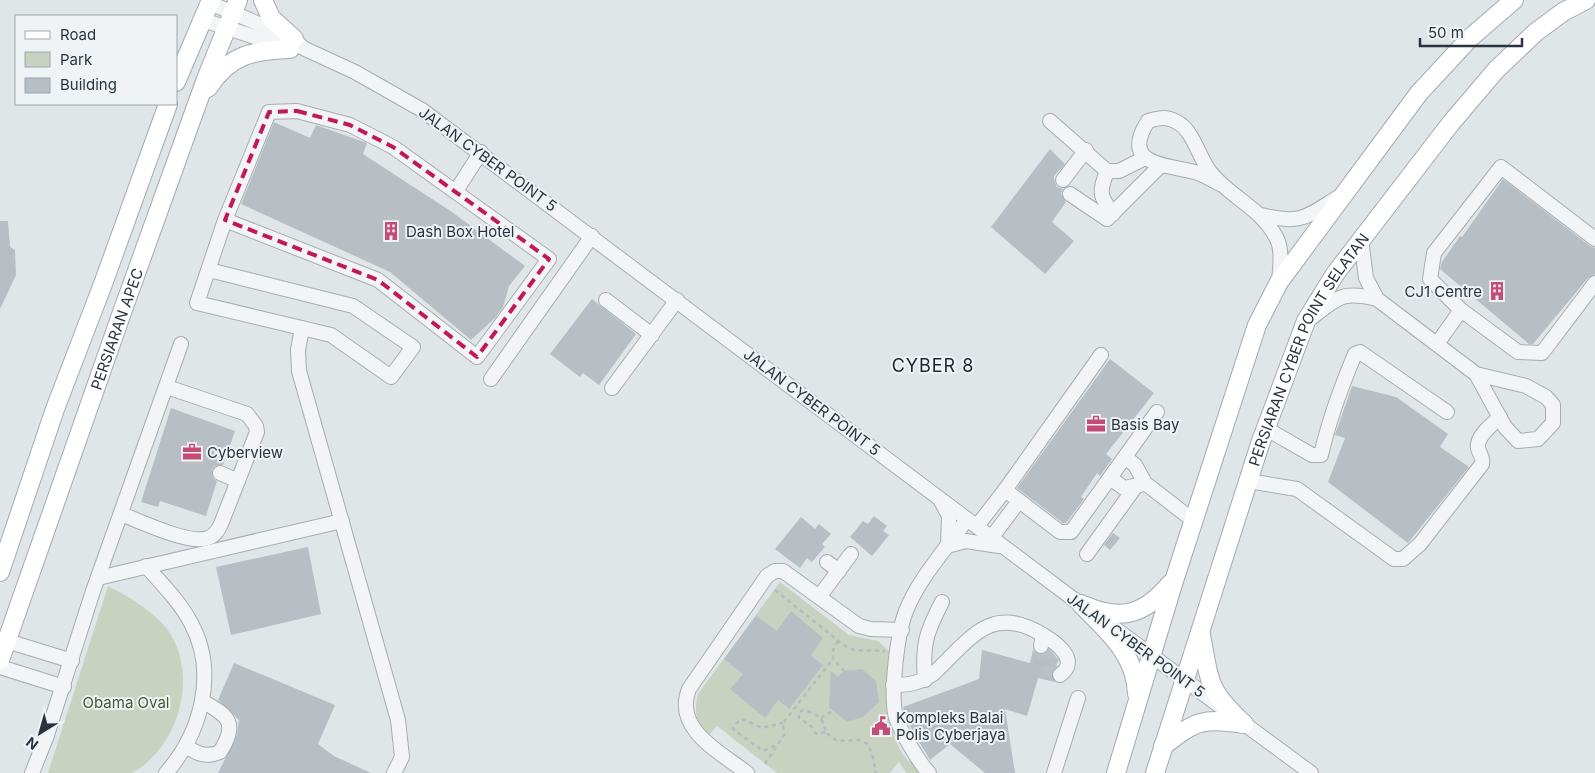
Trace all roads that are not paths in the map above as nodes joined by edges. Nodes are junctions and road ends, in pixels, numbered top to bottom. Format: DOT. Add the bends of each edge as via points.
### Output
graph roads {
  1 [pos="263,0"];
  2 [pos="1514,0"];
  3 [pos="1586,0"];
  4 [pos="210,2"];
  5 [pos="232,13"];
  6 [pos="203,20"];
  7 [pos="296,45"];
  8 [pos="178,77"];
  9 [pos="198,104"];
  10 [pos="168,105"];
  11 [pos="1050,121"];
  12 [pos="1086,150"];
  13 [pos="481,152"];
  14 [pos="1144,158"];
  15 [pos="1160,166"];
  16 [pos="1107,170"];
  17 [pos="1063,180"];
  18 [pos="1222,185"];
  19 [pos="456,190"];
  20 [pos="1070,194"];
  21 [pos="1342,195"];
  22 [pos="1114,214"];
  23 [pos="1261,215"];
  24 [pos="225,220"];
  25 [pos="592,236"];
  26 [pos="1595,238"];
  27 [pos="1361,239"];
  28 [pos="209,270"];
  29 [pos="1279,282"];
  30 [pos="1595,283"];
  31 [pos="1377,299"];
  32 [pos="606,300"];
  33 [pos="677,300"];
  34 [pos="1461,310"];
  35 [pos="1306,321"];
  36 [pos="302,328"];
  37 [pos="652,335"];
  38 [pos="181,344"];
  39 [pos="1437,344"];
  40 [pos="1101,355"];
  41 [pos="1476,374"];
  42 [pos="490,379"];
  43 [pos="166,387"];
  44 [pos="612,388"];
  45 [pos="1157,412"];
  46 [pos="1447,412"];
  47 [pos="1500,418"];
  48 [pos="1265,428"];
  49 [pos="1125,457"];
  50 [pos="220,473"];
  51 [pos="1110,478"];
  52 [pos="238,481"];
  53 [pos="1248,481"];
  54 [pos="1141,484"];
  55 [pos="1005,490"];
  56 [pos="940,498"];
  57 [pos="1019,501"];
  58 [pos="22,512"];
  59 [pos="120,514"];
  60 [pos="342,521"];
  61 [pos="1194,521"];
  62 [pos="972,522"];
  63 [pos="992,537"];
  64 [pos="948,546"];
  65 [pos="1005,547"];
  66 [pos="0,551"];
  67 [pos="851,554"];
  68 [pos="1087,554"];
  69 [pos="827,562"];
  70 [pos="146,566"];
  71 [pos="839,570"];
  72 [pos="0,572"];
  73 [pos="98,578"];
  74 [pos="1175,578"];
  75 [pos="819,597"];
  76 [pos="942,602"];
  77 [pos="1081,604"];
  78 [pos="902,630"];
  79 [pos="1201,633"];
  80 [pos="4,641"];
  81 [pos="1151,656"];
  82 [pos="0,660"];
  83 [pos="72,661"];
  84 [pos="0,667"];
  85 [pos="1060,674"];
  86 [pos="925,680"];
  87 [pos="1185,681"];
  88 [pos="893,685"];
  89 [pos="64,687"];
  90 [pos="1078,698"];
  91 [pos="202,702"];
  92 [pos="1137,705"];
  93 [pos="1244,724"];
  94 [pos="186,746"];
  95 [pos="1164,746"];
  96 [pos="32,773"];
  97 [pos="166,773"];
  98 [pos="394,773"];
  99 [pos="747,773"];
  100 [pos="928,773"];
  101 [pos="1054,773"];
  102 [pos="1116,773"];
  103 [pos="1155,773"];
  104 [pos="1311,773"];
  1 -- 7 [label="main road" via="271,18"];
  2 -- 21 [label="main road" via="1470,38 1420,93"];
  3 -- 27 [label="main road, PERSIARAN CYBER POINT SELATAN" via="1536,32 1496,70"];
  4 -- 5 [label="street, JALAN CYBER POINT 5"];
  4 -- 6 [label="main road"];
  5 -- 6 [label="street, JALAN CYBER POINT 5"];
  5 -- 7 [label="street, JALAN CYBER POINT 5"];
  5 -- 9 [label="main road, PERSIARAN APEC"];
  6 -- 8 [label="main road"];
  7 -- 9 [label="main road" via="266,49 236,59 218,74"];
  7 -- 13 [label="street, JALAN CYBER POINT 5" via="355,72 422,110"];
  9 -- 80 [label="main road, PERSIARAN APEC"];
  10 -- 58 [label="main road, PERSIARAN APEC" via="55,409"];
  11 -- 12 [label="street"];
  12 -- 16 [label="street"];
  12 -- 17 [label="street"];
  13 -- 19 [label="street"];
  13 -- 25 [label="street, JALAN CYBER POINT 5"];
  14 -- 15 [label="street"];
  14 -- 16 [label="street" via="1119,171"];
  14 -- 18 [label="street" via="1140,151 1140,135 1148,121 1163,116 1185,128 1210,172"];
  15 -- 18 [label="street" via="1199,173"];
  15 -- 22 [label="street"];
  16 -- 22 [label="street" via="1101,198"];
  18 -- 23 [label="street"];
  19 -- 24 [label="street" via="393,147 350,125 297,111 269,112"];
  19 -- 24 [label="street" via="549,258 477,358 378,280"];
  20 -- 22 [label="street" via="1107,220"];
  21 -- 23 [label="street" via="1303,219 1283,220"];
  21 -- 29 [label="main road"];
  23 -- 29 [label="street" via="1277,238"];
  24 -- 28 [label="street"];
  25 -- 33 [label="street, JALAN CYBER POINT 5"];
  25 -- 42 [label="street"];
  26 -- 34 [label="street" via="1501,167 1434,253 1430,279"];
  27 -- 31 [label="street" via="1366,278"];
  27 -- 35 [label="main road, PERSIARAN CYBER POINT SELATAN"];
  28 -- 36 [label="street" via="197,303"];
  28 -- 36 [label="street" via="353,306 413,347 391,377 331,335"];
  29 -- 61 [label="main road" via="1257,325"];
  30 -- 34 [label="street" via="1542,353 1518,352"];
  31 -- 35 [label="street" via="1362,295 1340,296"];
  31 -- 39 [label="street"];
  32 -- 37 [label="street"];
  33 -- 37 [label="street"];
  33 -- 56 [label="street, JALAN CYBER POINT 5"];
  34 -- 39 [label="street"];
  35 -- 48 [label="main road, PERSIARAN CYBER POINT SELATAN"];
  36 -- 60 [label="street" via="299,371"];
  37 -- 44 [label="street"];
  38 -- 43 [label="street"];
  39 -- 41 [label="street"];
  40 -- 55 [label="street"];
  41 -- 47 [label="street"];
  41 -- 47 [label="street" via="1526,386 1546,397 1553,405 1553,423 1538,439 1518,441"];
  43 -- 52 [label="street" via="240,411 252,420 257,432"];
  43 -- 59 [label="street"];
  45 -- 49 [label="street"];
  46 -- 48 [label="street" via="1360,352 1355,354 1343,384 1320,455 1312,455"];
  47 -- 53 [label="street" via="1479,441 1482,464 1420,544 1404,559 1394,559 1297,489"];
  48 -- 53 [label="main road, PERSIARAN CYBER POINT SELATAN"];
  49 -- 51 [label="street"];
  49 -- 54 [label="street" via="1135,465"];
  50 -- 52 [label="street"];
  51 -- 54 [label="street" via="1124,488"];
  51 -- 57 [label="street" via="1071,532 1060,532"];
  52 -- 59 [label="street" via="218,530 207,539 188,538"];
  53 -- 79 [label="main road, PERSIARAN CYBER POINT SELATAN"];
  54 -- 61 [label="street"];
  54 -- 68 [label="street"];
  55 -- 57 [label="street"];
  55 -- 62 [label="street"];
  56 -- 62 [label="street, JALAN CYBER POINT 5"];
  56 -- 64 [label="street" via="949,516"];
  57 -- 63 [label="street"];
  58 -- 66 [label="street"];
  58 -- 72 [label="main road, PERSIARAN APEC"];
  59 -- 73 [label="street"];
  60 -- 70 [label="street"];
  60 -- 98 [label="street" via="398,720 402,757"];
  61 -- 74 [label="main road"];
  62 -- 63 [label="street, JALAN CYBER POINT 5"];
  62 -- 64 [label="street"];
  63 -- 65 [label="street, JALAN CYBER POINT 5"];
  64 -- 65 [label="street" via="977,541"];
  64 -- 78 [label="street" via="914,595"];
  65 -- 77 [label="street, JALAN CYBER POINT 5"];
  67 -- 71 [label="street"];
  69 -- 71 [label="street"];
  70 -- 73 [label="street"];
  70 -- 91 [label="street" via="191,623 205,667"];
  71 -- 75 [label="street"];
  73 -- 83 [label="street"];
  74 -- 77 [label="main road" via="1149,606 1131,613 1101,613"];
  74 -- 81 [label="main road"];
  75 -- 78 [label="street" via="859,626"];
  75 -- 99 [label="street" via="783,571 775,570 766,576 689,689 684,710 691,728"];
  76 -- 86 [label="street" via="924,644"];
  77 -- 81 [label="street, JALAN CYBER POINT 5"];
  77 -- 92 [label="main road" via="1116,640 1129,660 1137,686"];
  78 -- 88 [label="street"];
  79 -- 87 [label="main road, PERSIARAN CYBER POINT SELATAN"];
  79 -- 93 [label="main road" via="1212,687"];
  80 -- 82 [label="main road, PERSIARAN APEC"];
  80 -- 83 [label="street"];
  81 -- 87 [label="street, JALAN CYBER POINT 5"];
  81 -- 92 [label="main road"];
  83 -- 89 [label="street"];
  84 -- 89 [label="street"];
  85 -- 86 [label="street" via="1067,665 1067,655 1062,647 1042,640 1019,623 1001,622 978,630"];
  86 -- 88 [label="street" via="916,684"];
  87 -- 93 [label="street, JALAN CYBER POINT 5"];
  87 -- 95 [label="main road, PERSIARAN CYBER POINT SELATAN"];
  88 -- 100 [label="street" via="895,715"];
  89 -- 96 [label="street"];
  90 -- 101 [label="street"];
  91 -- 94 [label="street"];
  91 -- 94 [label="street" via="224,714 230,729 220,752 213,755 199,754"];
  92 -- 102 [label="main road"];
  93 -- 95 [label="main road" via="1210,720 1195,723"];
  93 -- 104 [label="street, JALAN CYBER POINT 5"];
  94 -- 97 [label="street"];
  95 -- 103 [label="main road, PERSIARAN CYBER POINT SELATAN"];
}
